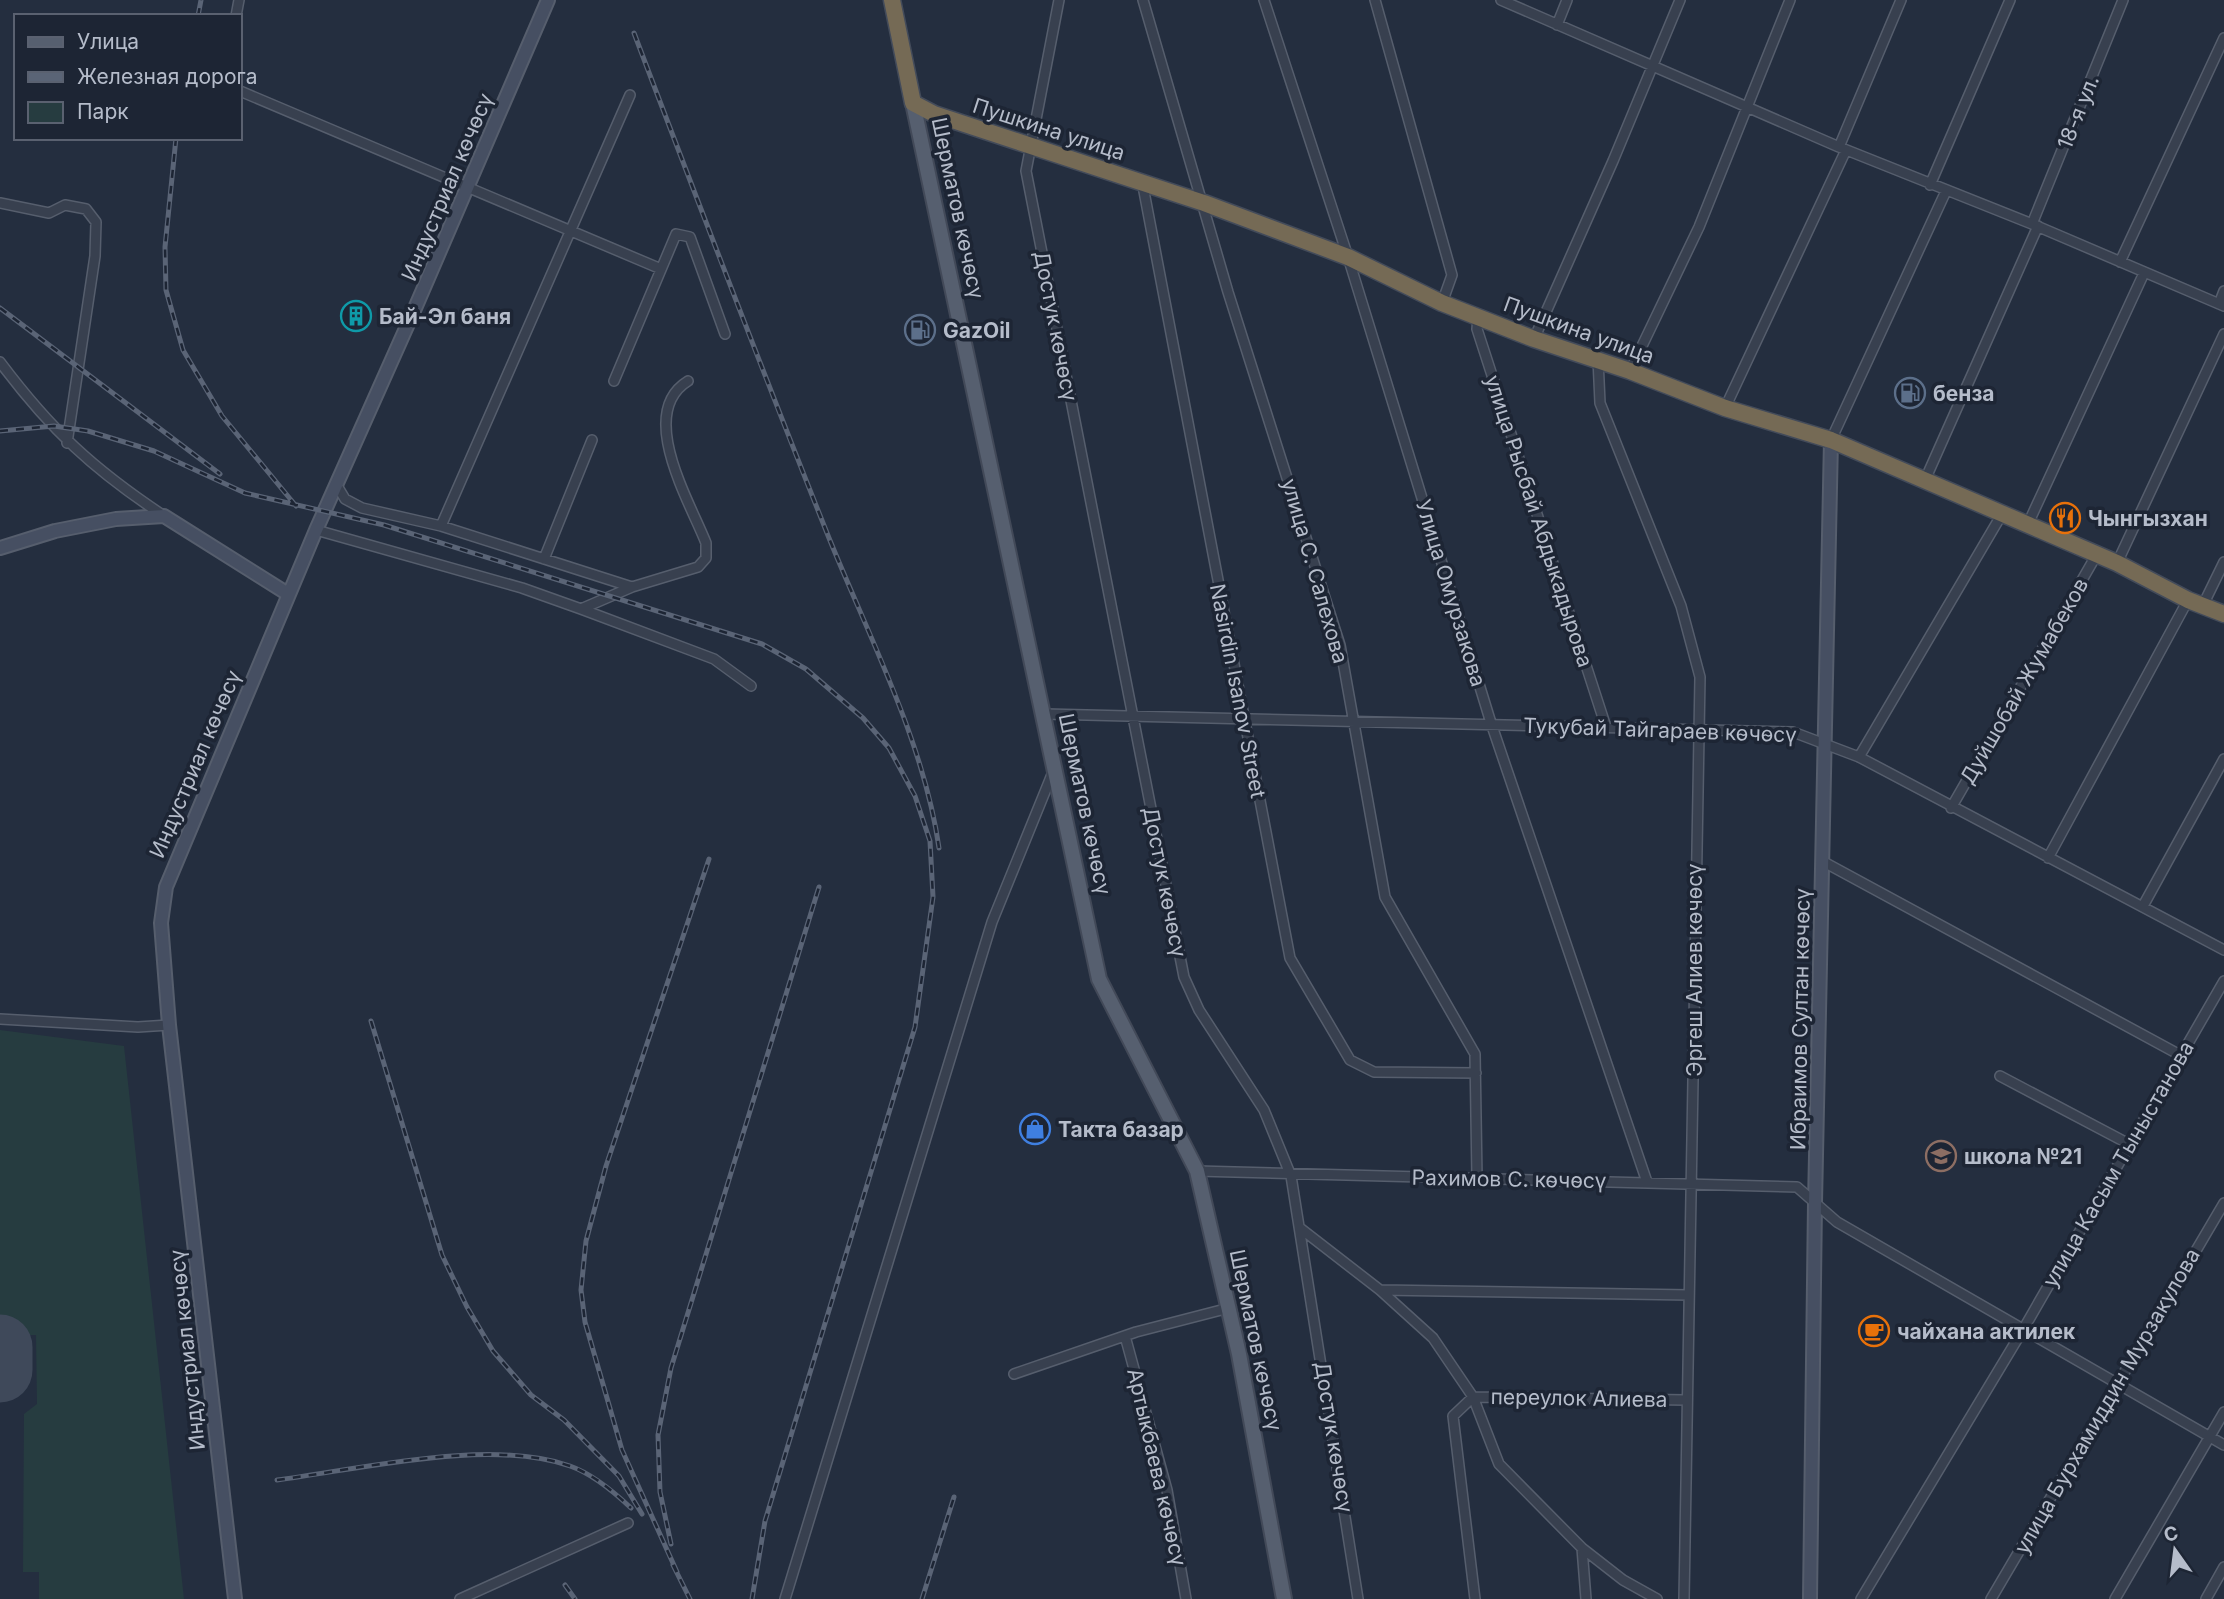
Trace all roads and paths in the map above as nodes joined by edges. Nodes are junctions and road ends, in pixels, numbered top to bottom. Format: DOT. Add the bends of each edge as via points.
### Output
graph roads {
  1 [pos="548,0"];
  2 [pos="892,0"];
  3 [pos="1059,0"];
  4 [pos="1143,0"];
  5 [pos="1264,0"];
  6 [pos="1375,0"];
  7 [pos="1501,0"];
  8 [pos="1567,0"];
  9 [pos="1680,0"];
  10 [pos="1790,0"];
  11 [pos="1901,0"];
  12 [pos="2010,0"];
  13 [pos="2123,0"];
  14 [pos="1557,25"];
  15 [pos="2224,37"];
  16 [pos="1654,65"];
  17 [pos="242,92"];
  18 [pos="629,95"];
  19 [pos="913,103"];
  20 [pos="1746,105"];
  21 [pos="1030,145"];
  22 [pos="1842,148"];
  23 [pos="1142,181"];
  24 [pos="1930,185"];
  25 [pos="468,187"];
  26 [pos="1946,191"];
  27 [pos="0,203"];
  28 [pos="1204,203"];
  29 [pos="2035,225"];
  30 [pos="570,230"];
  31 [pos="1348,257"];
  32 [pos="2120,262"];
  33 [pos="661,269"];
  34 [pos="2144,273"];
  35 [pos="2224,291"];
  36 [pos="1442,303"];
  37 [pos="2221,305"];
  38 [pos="1478,315"];
  39 [pos="725,334"];
  40 [pos="2224,334"];
  41 [pos="1534,339"];
  42 [pos="1598,359"];
  43 [pos="0,362"];
  44 [pos="1630,371"];
  45 [pos="614,381"];
  46 [pos="688,382"];
  47 [pos="1725,408"];
  48 [pos="592,440"];
  49 [pos="1831,440"];
  50 [pos="67,443"];
  51 [pos="1925,480"];
  52 [pos="336,484"];
  53 [pos="2002,514"];
  54 [pos="164,516"];
  55 [pos="441,526"];
  56 [pos="2027,526"];
  57 [pos="316,530"];
  58 [pos="0,548"];
  59 [pos="2097,554"];
  60 [pos="544,559"];
  61 [pos="2224,562"];
  62 [pos="2117,563"];
  63 [pos="632,587"];
  64 [pos="288,594"];
  65 [pos="2196,602"];
  66 [pos="581,609"];
  67 [pos="2224,614"];
  68 [pos="751,686"];
  69 [pos="1045,714"];
  70 [pos="1132,716"];
  71 [pos="1243,719"];
  72 [pos="1353,723"];
  73 [pos="1492,723"];
  74 [pos="1606,727"];
  75 [pos="1698,727"];
  76 [pos="1824,742"];
  77 [pos="1859,757"];
  78 [pos="2224,759"];
  79 [pos="1055,767"];
  80 [pos="1951,808"];
  81 [pos="2048,858"];
  82 [pos="1822,861"];
  83 [pos="2143,906"];
  84 [pos="2224,950"];
  85 [pos="2224,981"];
  86 [pos="0,1019"];
  87 [pos="169,1025"];
  88 [pos="2180,1055"];
  89 [pos="1476,1073"];
  90 [pos="2000,1076"];
  91 [pos="2129,1143"];
  92 [pos="1197,1171"];
  93 [pos="1291,1176"];
  94 [pos="1477,1178"];
  95 [pos="1647,1182"];
  96 [pos="1691,1184"];
  97 [pos="1815,1203"];
  98 [pos="2224,1203"];
  99 [pos="1300,1228"];
  100 [pos="1380,1290"];
  101 [pos="1689,1295"];
  102 [pos="1229,1308"];
  103 [pos="2024,1328"];
  104 [pos="1125,1336"];
  105 [pos="1014,1374"];
  106 [pos="2118,1384"];
  107 [pos="1473,1396"];
  108 [pos="1686,1399"];
  109 [pos="2224,1412"];
  110 [pos="2209,1437"];
  111 [pos="2224,1445"];
  112 [pos="628,1522"];
  113 [pos="1582,1548"];
  114 [pos="2224,1567"];
  115 [pos="235,1599"];
  116 [pos="460,1599"];
  117 [pos="785,1599"];
  118 [pos="1186,1599"];
  119 [pos="1284,1599"];
  120 [pos="1358,1599"];
  121 [pos="1475,1599"];
  122 [pos="1586,1599"];
  123 [pos="1657,1599"];
  124 [pos="1684,1599"];
  125 [pos="1810,1599"];
  126 [pos="1861,1599"];
  127 [pos="1991,1599"];
  128 [pos="2115,1599"];
  129 [pos="2206,1599"];
  1 -- 25 [label="main road, Индустриал көчөсү"];
  2 -- 19 [label="highway, Шерматов көчөсү"];
  3 -- 21 [label="street, Достук көчөсү"];
  4 -- 28 [label="street, улица С. Салехова"];
  5 -- 31 [label="street, Улица Омурзакова"];
  6 -- 36 [label="street" via="1452,275"];
  7 -- 14 [label="street"];
  8 -- 14 [label="street"];
  9 -- 16 [label="street"];
  10 -- 20 [label="street"];
  11 -- 22 [label="street"];
  12 -- 24 [label="street"];
  13 -- 29 [label="street, 18-я ул."];
  14 -- 16 [label="street"];
  15 -- 32 [label="street"];
  16 -- 20 [label="street"];
  16 -- 41 [label="street"];
  17 -- 25 [label="street"];
  18 -- 30 [label="street"];
  19 -- 21 [label="highway, Пушкина улица"];
  19 -- 69 [label="main road, Шерматов көчөсү"];
  20 -- 22 [label="street"];
  20 -- 44 [label="street" via="1699,227"];
  21 -- 23 [label="highway, Пушкина улица"];
  21 -- 70 [label="street, Достук көчөсү" via="1026,171"];
  22 -- 24 [label="street"];
  22 -- 47 [label="street"];
  23 -- 28 [label="highway, Пушкина улица"];
  23 -- 71 [label="street, Nasirdin Isanov Street"];
  24 -- 26 [label="street"];
  25 -- 30 [label="street"];
  25 -- 52 [label="main road, Индустриал көчөсү"];
  26 -- 29 [label="street"];
  26 -- 49 [label="street"];
  27 -- 50 [label="street" via="49,213 65,205 86,209 96,222"];
  28 -- 31 [label="highway, Пушкина улица"];
  28 -- 72 [label="street, улица С. Салехова" via="1339,645"];
  29 -- 32 [label="street"];
  29 -- 51 [label="street, 18-я ул."];
  30 -- 33 [label="street"];
  30 -- 55 [label="street"];
  31 -- 36 [label="highway, Пушкина улица"];
  31 -- 73 [label="street, Улица Омурзакова"];
  32 -- 34 [label="street"];
  33 -- 39 [label="street" via="676,234 690,237"];
  33 -- 45 [label="street"];
  34 -- 37 [label="street"];
  34 -- 56 [label="street"];
  35 -- 37 [label="street"];
  36 -- 38 [label="highway, Пушкина улица"];
  38 -- 41 [label="highway, Пушкина улица"];
  38 -- 74 [label="street, улица Рысбай Абдыкадырова" via="1477,329"];
  40 -- 62 [label="street"];
  41 -- 42 [label="highway, Пушкина улица"];
  42 -- 44 [label="highway, Пушкина улица"];
  42 -- 75 [label="street, Эргеш Алиев көчөсү" via="1600,403 1681,606 1700,677"];
  43 -- 50 [label="street"];
  44 -- 47 [label="highway, Пушкина улица"];
  46 -- 63 [label="street" via="678,388 670,403 666,445 706,543 706,558 698,567"];
  47 -- 49 [label="highway, Пушкина улица"];
  48 -- 60 [label="street"];
  49 -- 51 [label="highway, Пушкина улица"];
  49 -- 76 [label="main road, Ибраимов Султан көчөсү"];
  50 -- 54 [label="street" via="118,486"];
  51 -- 53 [label="highway, Пушкина улица"];
  52 -- 55 [label="street" via="345,499 362,509"];
  52 -- 57 [label="main road, Индустриал көчөсү"];
  53 -- 56 [label="highway, Пушкина улица"];
  53 -- 77 [label="street"];
  54 -- 58 [label="main road" via="55,531"];
  54 -- 64 [label="main road"];
  55 -- 60 [label="street"];
  56 -- 59 [label="highway, Пушкина улица"];
  57 -- 64 [label="main road, Индустриал көчөсү"];
  57 -- 66 [label="street"];
  59 -- 62 [label="highway, Пушкина улица"];
  59 -- 80 [label="street, Дуйшобай Жумабеков"];
  60 -- 63 [label="street"];
  61 -- 65 [label="street"];
  62 -- 65 [label="highway, Пушкина улица"];
  63 -- 66 [label="street"];
  64 -- 87 [label="main road, Индустриал көчөсү" via="166,887 161,923"];
  65 -- 67 [label="highway, Пушкина улица"];
  65 -- 81 [label="street"];
  66 -- 68 [label="street" via="714,659"];
  69 -- 70 [label="street, Тукубай Тайгараев көчөсү"];
  69 -- 79 [label="main road, Шерматов көчөсү"];
  70 -- 71 [label="street, Тукубай Тайгараев көчөсү"];
  70 -- 93 [label="street, Достук көчөсү" via="1184,977 1199,1010 1264,1110"];
  71 -- 72 [label="street, Тукубай Тайгараев көчөсү"];
  71 -- 89 [label="street, Nasirdin Isanov Street" via="1290,958 1350,1060 1374,1072"];
  72 -- 73 [label="street, Тукубай Тайгараев көчөсү"];
  72 -- 89 [label="street, улица С. Салехова" via="1385,897 1475,1054"];
  73 -- 74 [label="street, Тукубай Тайгараев көчөсү"];
  73 -- 95 [label="street, Улица Омурзакова"];
  74 -- 75 [label="street, Тукубай Тайгараев көчөсү"];
  75 -- 76 [label="street, Тукубай Тайгараев көчөсү" via="1793,732"];
  75 -- 96 [label="street, Эргеш Алиев көчөсү"];
  76 -- 77 [label="street, Тукубай Тайгараев көчөсү"];
  76 -- 82 [label="main road, Ибраимов Султан көчөсү"];
  77 -- 80 [label="street, Тукубай Тайгараев көчөсү"];
  78 -- 83 [label="street"];
  79 -- 92 [label="main road, Шерматов көчөсү" via="1099,979"];
  79 -- 117 [label="street" via="992,922"];
  80 -- 81 [label="street, Тукубай Тайгараев көчөсү"];
  81 -- 83 [label="street, Тукубай Тайгараев көчөсү"];
  82 -- 88 [label="street"];
  82 -- 97 [label="main road, Ибраимов Султан көчөсү"];
  83 -- 84 [label="street, Тукубай Тайгараев көчөсү"];
  85 -- 88 [label="street, улица Касым Тыныстанова"];
  86 -- 87 [label="street"];
  87 -- 115 [label="main road, Индустриал көчөсү"];
  88 -- 91 [label="street, улица Касым Тыныстанова"];
  89 -- 94 [label="street, улица С. Салехова"];
  90 -- 91 [label="street"];
  91 -- 103 [label="street, улица Касым Тыныстанова"];
  92 -- 93 [label="street, Рахимов С. көчөсү"];
  92 -- 102 [label="main road, Шерматов көчөсү"];
  93 -- 94 [label="street, Рахимов С. көчөсү"];
  93 -- 99 [label="street, Достук көчөсү"];
  94 -- 95 [label="street, Рахимов С. көчөсү"];
  95 -- 96 [label="street, Рахимов С. көчөсү"];
  96 -- 97 [label="street, Рахимов С. көчөсү" via="1797,1187"];
  96 -- 101 [label="street, Эргеш Алиев көчөсү"];
  97 -- 103 [label="street, Рахимов С. көчөсү" via="1838,1222"];
  97 -- 125 [label="main road, Ибраимов Султан көчөсү"];
  98 -- 106 [label="street, улица Бурхамиддин Мурзакулова"];
  99 -- 100 [label="street"];
  99 -- 120 [label="street, Достук көчөсү"];
  100 -- 101 [label="street"];
  100 -- 107 [label="street" via="1433,1338"];
  101 -- 108 [label="street, Эргеш Алиев көчөсү"];
  102 -- 104 [label="street"];
  102 -- 119 [label="main road, Шерматов көчөсү"];
  103 -- 106 [label="street, Рахимов С. көчөсү"];
  103 -- 126 [label="street, улица Касым Тыныстанова"];
  104 -- 105 [label="street"];
  104 -- 118 [label="street, Артыкбаева көчөсү" via="1167,1490"];
  106 -- 110 [label="street, Рахимов С. көчөсү"];
  106 -- 127 [label="street, улица Бурхамиддин Мурзакулова"];
  107 -- 108 [label="street, переулок Алиева"];
  107 -- 113 [label="street" via="1499,1464"];
  107 -- 121 [label="street" via="1452,1416"];
  108 -- 124 [label="street, Эргеш Алиев көчөсү"];
  109 -- 110 [label="street"];
  110 -- 111 [label="street, Рахимов С. көчөсү"];
  110 -- 128 [label="street"];
  112 -- 116 [label="street"];
  113 -- 122 [label="street"];
  113 -- 123 [label="street"];
  114 -- 129 [label="street"];
}
